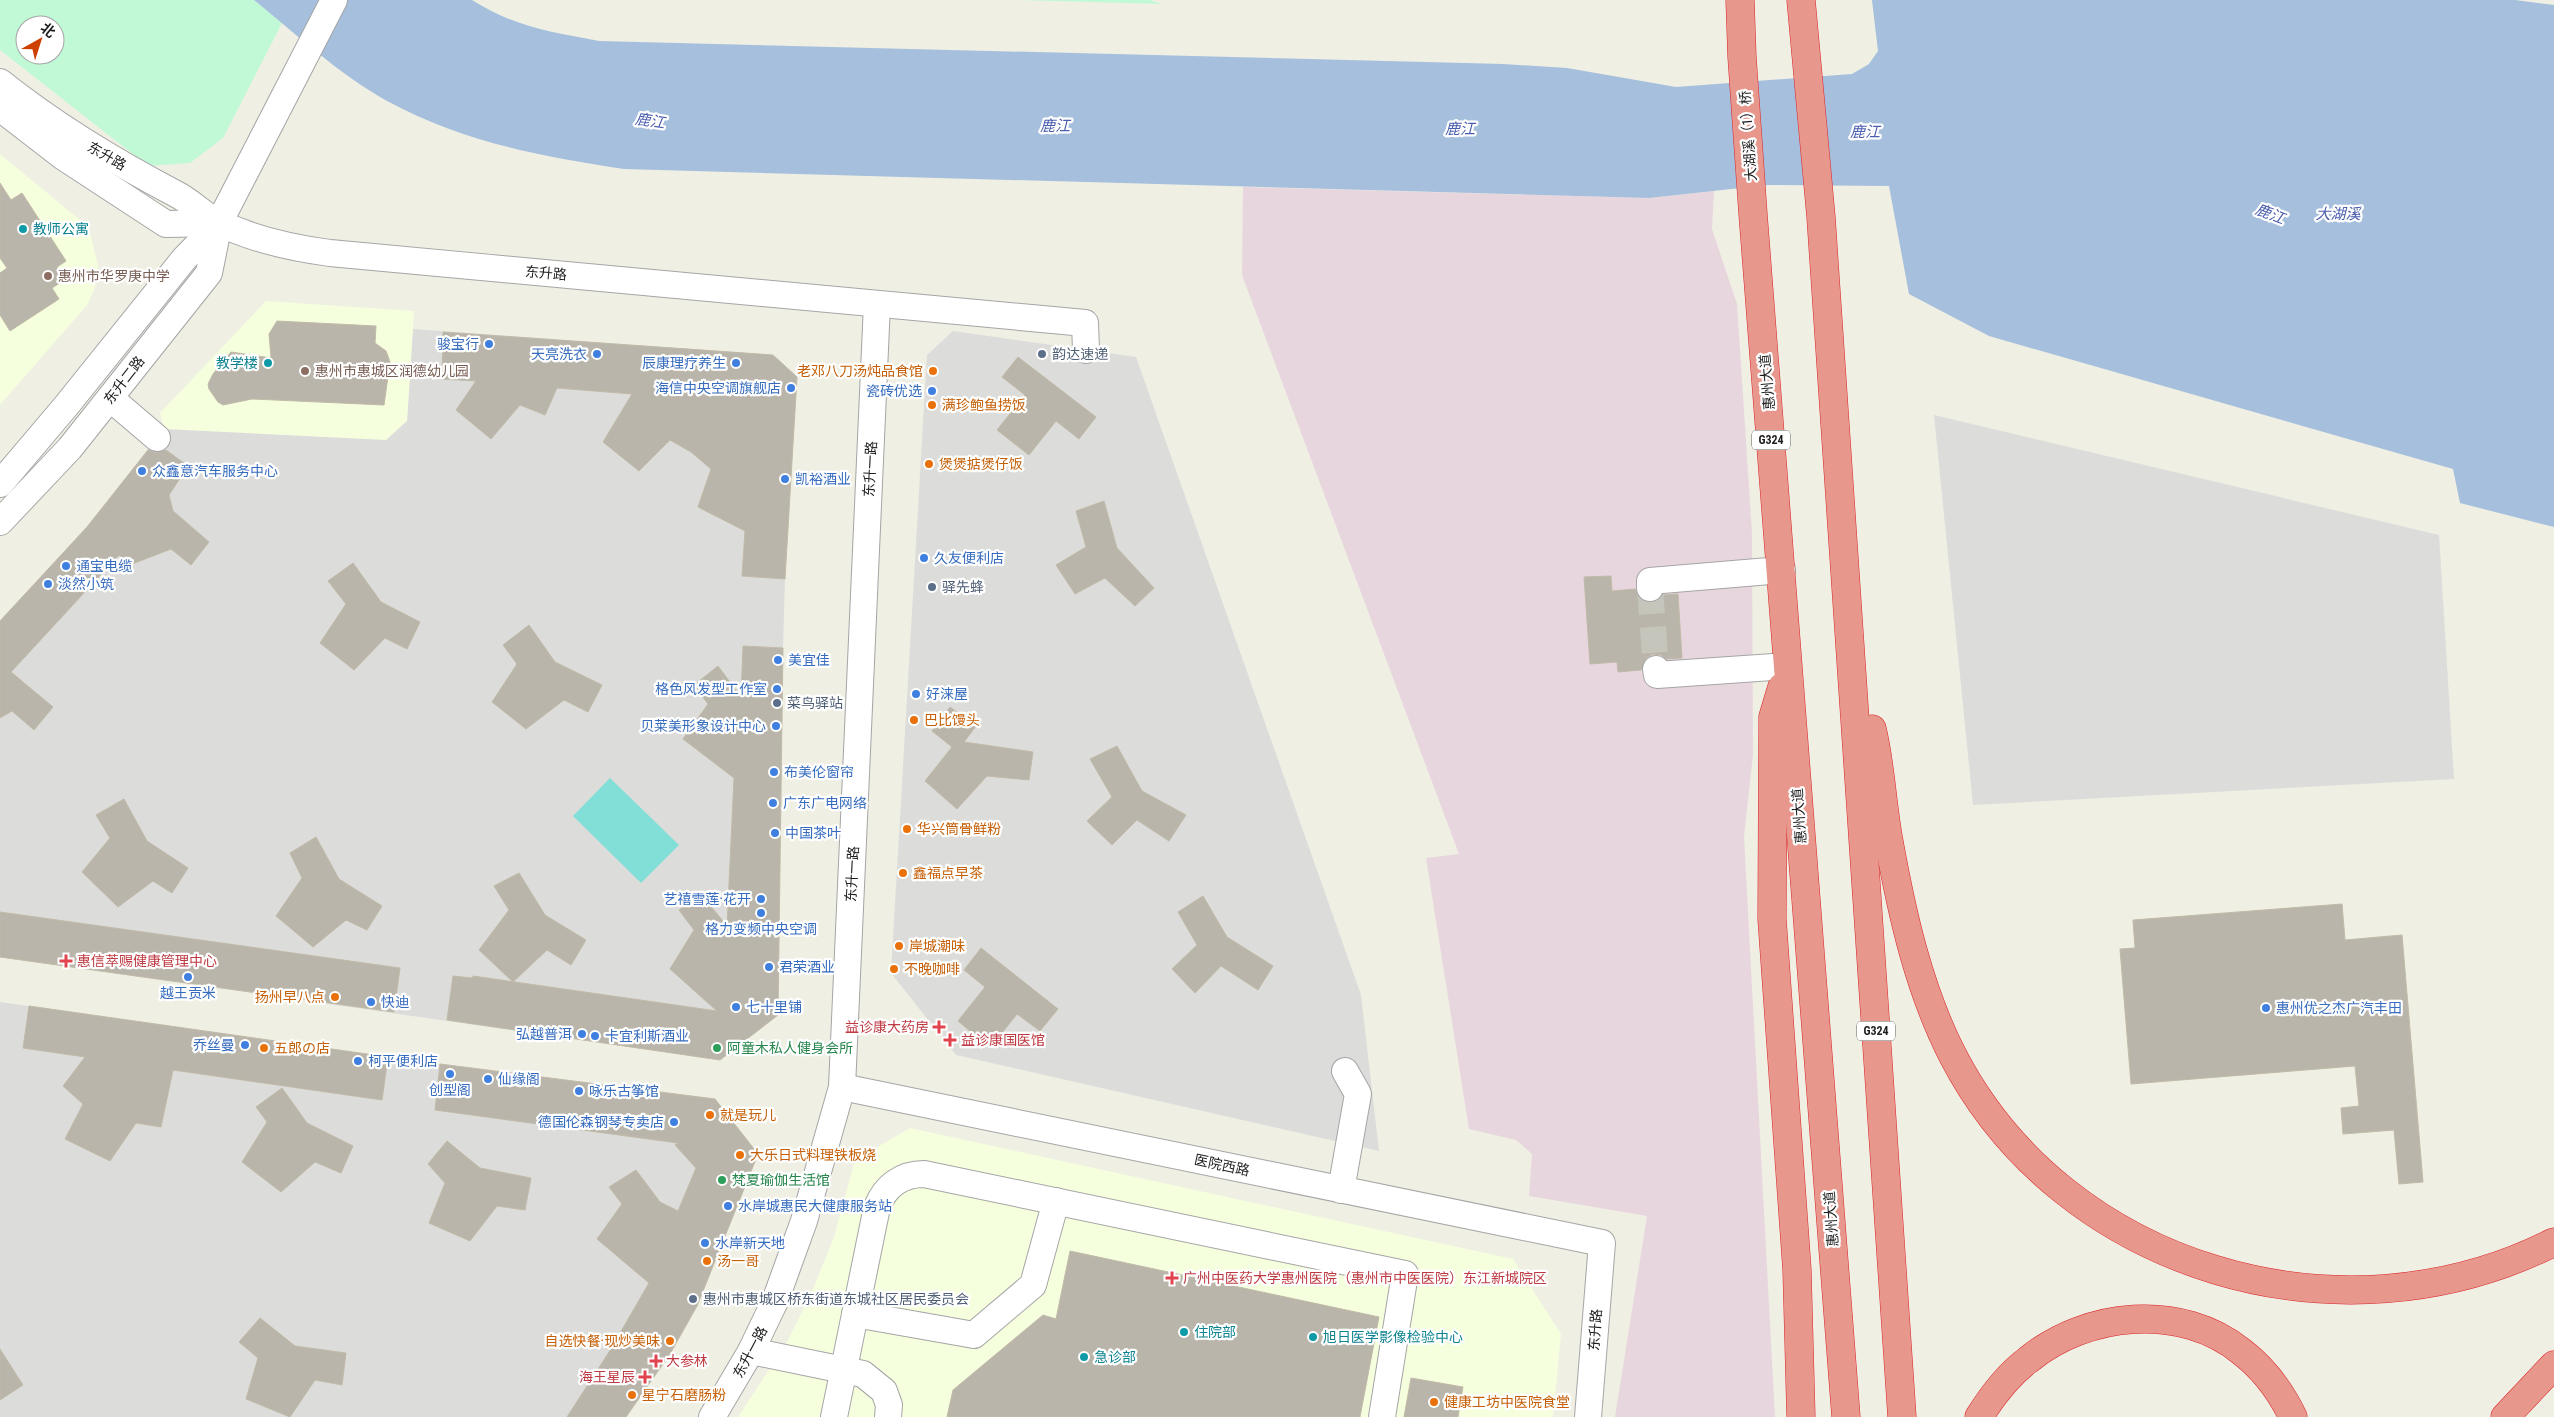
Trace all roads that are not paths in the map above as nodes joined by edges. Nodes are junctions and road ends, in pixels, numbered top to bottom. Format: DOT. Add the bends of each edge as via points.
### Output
graph roads {
  1 [pos="334,0"];
  2 [pos="1740,0"];
  3 [pos="1801,0"];
  4 [pos="0,82"];
  5 [pos="0,108"];
  6 [pos="1753,214"];
  7 [pos="219,223"];
  8 [pos="877,304"];
  9 [pos="1086,350"];
  10 [pos="110,398"];
  11 [pos="157,438"];
  12 [pos="0,484"];
  13 [pos="0,522"];
  14 [pos="1782,570"];
  15 [pos="1650,588"];
  16 [pos="1850,646"];
  17 [pos="1788,666"];
  18 [pos="1656,669"];
  19 [pos="1345,1071"];
  20 [pos="842,1087"];
  21 [pos="1341,1190"];
  22 [pos="1056,1201"];
  23 [pos="2554,1242"];
  24 [pos="1602,1244"];
  25 [pos="855,1314"];
  26 [pos="751,1351"];
  27 [pos="2554,1365"];
  28 [pos="844,1370"];
  29 [pos="712,1417"];
  30 [pos="834,1417"];
  31 [pos="888,1417"];
  32 [pos="1382,1417"];
  33 [pos="1588,1417"];
  34 [pos="1801,1417"];
  35 [pos="1846,1417"];
  36 [pos="1902,1417"];
  37 [pos="1979,1417"];
  38 [pos="2293,1417"];
  39 [pos="2505,1417"];
  1 -- 7 [label="street, 东升二路"];
  2 -- 6 [label="highway, 大湖溪（1）桥 / G324"];
  3 -- 16 [label="highway, G324" via="1821,217"];
  4 -- 7 [label="street, 东升路" via="75,138 183,198"];
  5 -- 7 [label="street, 东升路" via="62,156 166,224"];
  6 -- 14 [label="highway, 惠州大道 / G324"];
  7 -- 8 [label="street, 东升路" via="283,245 330,253"];
  7 -- 10 [label="street, 东升二路" via="209,273"];
  7 -- 12 [label="street, 东升二路" via="184,259"];
  8 -- 9 [label="street, 东升路" via="1085,323"];
  8 -- 20 [label="street, 东升一路"];
  10 -- 11 [label="street"];
  10 -- 13 [label="street, 东升二路" via="70,448"];
  14 -- 15 [label="street" via="1650,581"];
  14 -- 17 [label="highway, 惠州大道 / G324"];
  16 -- 23 [label="highway" via="1873,735 1889,841 1908,931 1936,1018 1953,1056 1986,1107 2027,1158 2056,1185 2110,1224 2179,1258 2240,1278 2293,1286 2377,1288 2441,1281 2488,1268"];
  16 -- 36 [label="highway, G324"];
  17 -- 18 [label="street" via="1657,675"];
  17 -- 34 [label="highway" via="1773,717 1772,919 1796,1270"];
  17 -- 35 [label="highway, 惠州大道 / G324"];
  19 -- 21 [label="street" via="1358,1094"];
  20 -- 21 [label="street, 医院西路"];
  20 -- 26 [label="street, 东升一路" via="793,1254"];
  21 -- 24 [label="street, 医院西路"];
  22 -- 25 [label="street" via="1033,1285 974,1335"];
  22 -- 25 [label="street" via="927,1174 902,1178 884,1193 877,1207"];
  22 -- 32 [label="street" via="1405,1274"];
  24 -- 33 [label="street, 东升路"];
  25 -- 28 [label="street"];
  26 -- 28 [label="street"];
  26 -- 29 [label="street, 东升一路"];
  27 -- 39 [label="highway"];
  28 -- 30 [label="street"];
  28 -- 31 [label="street" via="863,1374 878,1384 887,1398"];
  37 -- 38 [label="highway" via="2011,1376 2047,1346 2095,1325 2144,1318 2186,1324 2242,1351 2273,1384"];
}
